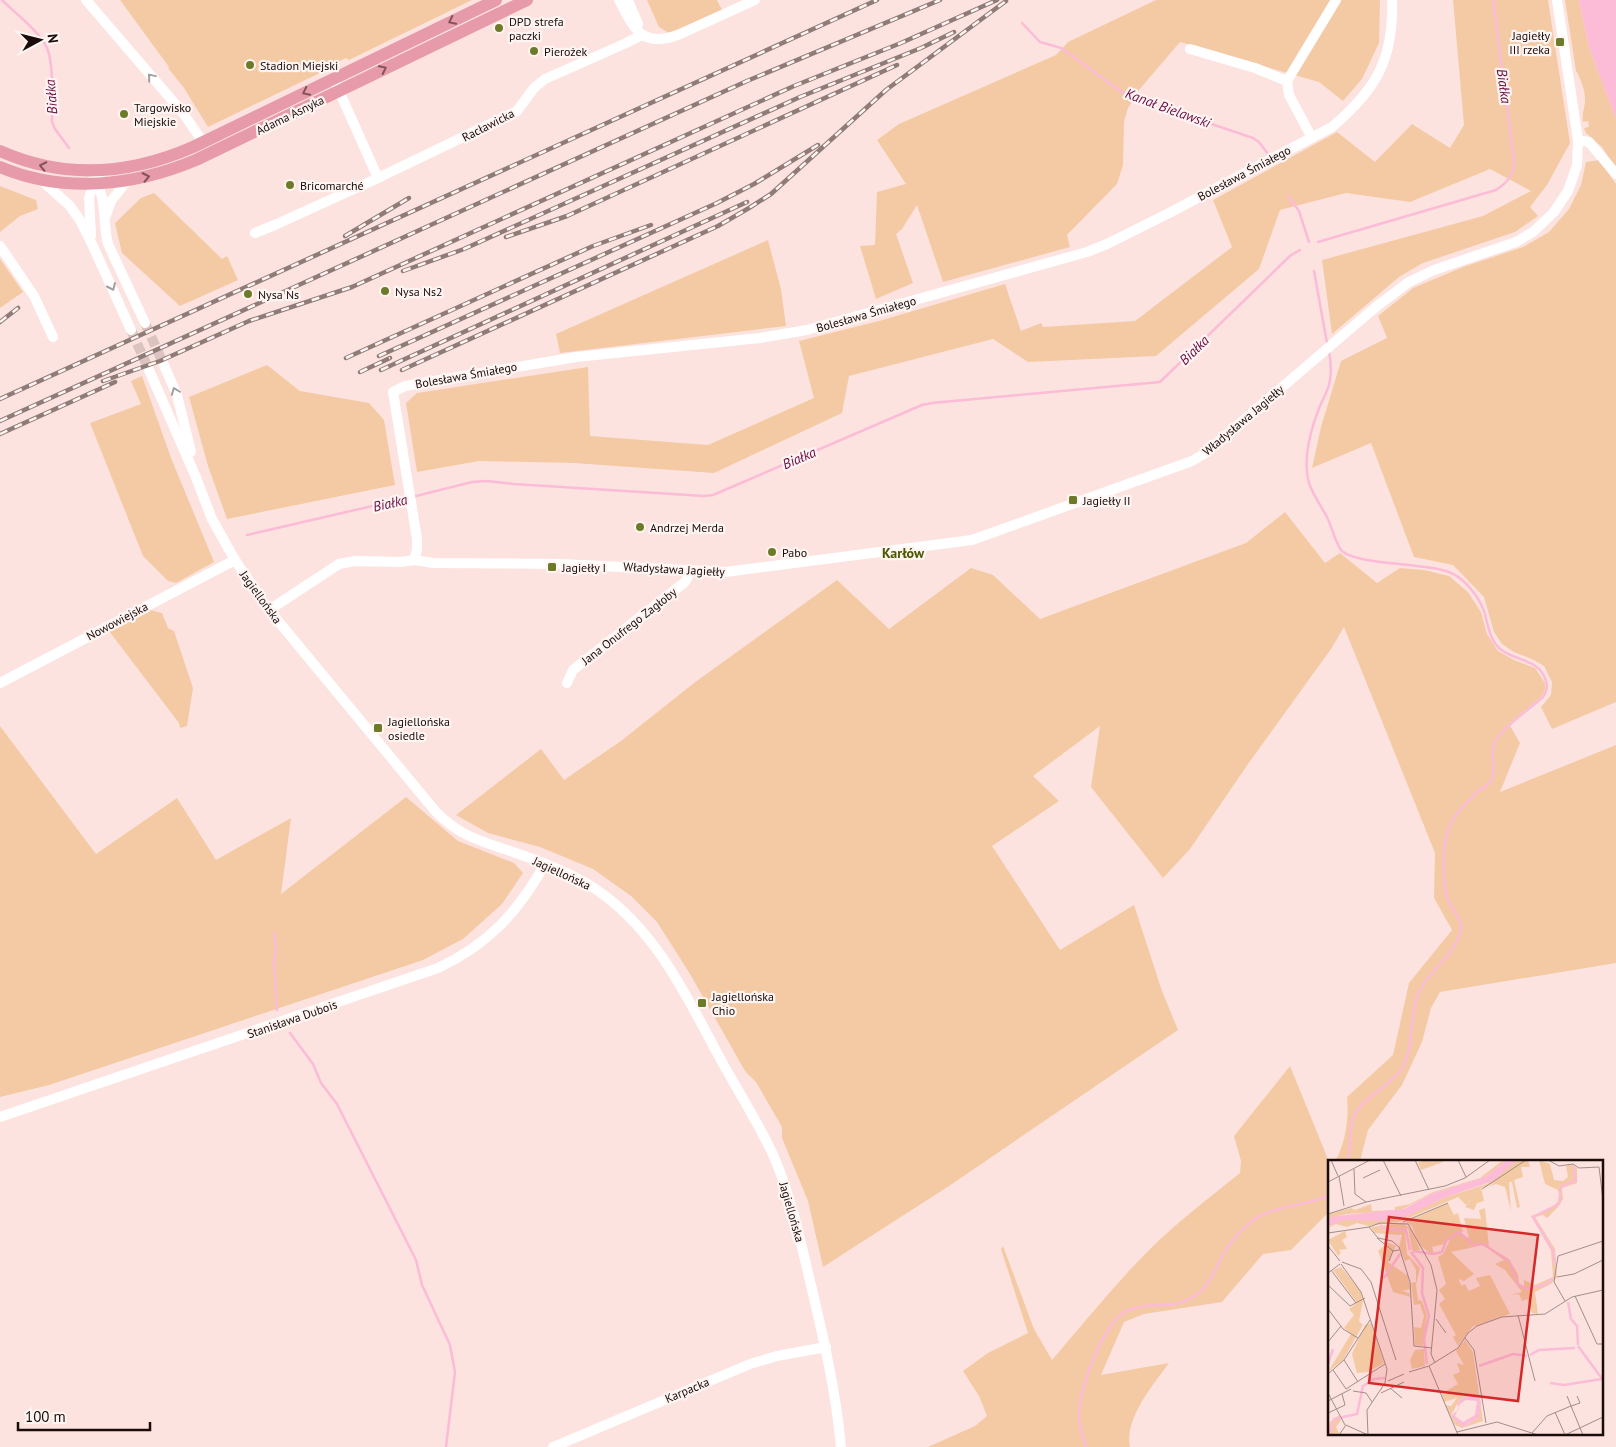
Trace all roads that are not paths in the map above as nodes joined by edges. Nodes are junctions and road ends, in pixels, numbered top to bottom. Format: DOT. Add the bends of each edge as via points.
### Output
graph roads {
  1 [pos="86,0"];
  2 [pos="496,0"];
  3 [pos="527,0"];
  4 [pos="619,0"];
  5 [pos="628,0"];
  6 [pos="754,0"];
  7 [pos="1336,0"];
  8 [pos="1392,0"];
  9 [pos="1557,0"];
  10 [pos="642,34"];
  11 [pos="1190,49"];
  12 [pos="334,78"];
  13 [pos="1287,81"];
  14 [pos="339,91"];
  15 [pos="1312,138"];
  16 [pos="1578,140"];
  17 [pos="203,142"];
  18 [pos="0,151"];
  19 [pos="0,167"];
  20 [pos="107,170"];
  21 [pos="88,171"];
  22 [pos="1616,174"];
  23 [pos="378,178"];
  24 [pos="40,180"];
  25 [pos="127,181"];
  26 [pos="98,184"];
  27 [pos="104,220"];
  28 [pos="255,233"];
  29 [pos="92,244"];
  30 [pos="0,246"];
  31 [pos="116,262"];
  32 [pos="103,268"];
  33 [pos="145,324"];
  34 [pos="131,330"];
  35 [pos="53,337"];
  36 [pos="163,364"];
  37 [pos="149,370"];
  38 [pos="195,475"];
  39 [pos="235,560"];
  40 [pos="414,560"];
  41 [pos="692,570"];
  42 [pos="269,610"];
  43 [pos="0,683"];
  44 [pos="567,683"];
  45 [pos="545,864"];
  46 [pos="0,1117"];
  47 [pos="826,1347"];
  48 [pos="552,1447"];
  49 [pos="841,1447"];
  17 -- 1 [label="street, one-way"];
  2 -- 12 [label="main road, Adama Asnyka, one-way"];
  14 -- 3 [label="main road, Adama Asnyka, one-way"];
  4 -- 10 [label="street" via="631,23"];
  5 -- 10 [label="street"];
  6 -- 10 [label="street" via="670,38 651,39"];
  7 -- 13 [label="street"];
  8 -- 15 [label="street, Bolesława Śmiałego" via="1389,45 1378,75 1347,114"];
  9 -- 16 [label="street, Władysława Jagiełły"];
  10 -- 23 [label="street, Racławicka" via="544,79 517,111"];
  11 -- 13 [label="street"];
  12 -- 14 [label="street"];
  12 -- 17 [label="main road, Adama Asnyka, one-way"];
  13 -- 15 [label="street" via="1289,95"];
  14 -- 23 [label="street"];
  25 -- 14 [label="main road, Adama Asnyka, one-way" via="181,166"];
  15 -- 40 [label="street, Bolesława Śmiałego" via="1087,252 807,330 576,357 405,386 393,392 417,539"];
  16 -- 22 [label="street" via="1589,142"];
  16 -- 41 [label="street, Władysława Jagiełły" via="1577,165 1568,191 1541,226 1516,242 1434,270 1395,291 1199,458 972,540 734,571"];
  17 -- 20 [label="main road, Adama Asnyka" via="158,160"];
  21 -- 18 [label="main road, one-way" via="44,166"];
  19 -- 24 [label="main road"];
  20 -- 21 [label="main road, Adama Asnyka"];
  20 -- 26 [label="street"];
  21 -- 26 [label="street"];
  23 -- 28 [label="street, Racławicka"];
  24 -- 26 [label="main road, Adama Asnyka" via="75,185"];
  24 -- 29 [label="street" via="69,204"];
  25 -- 26 [label="main road, Adama Asnyka"];
  25 -- 27 [label="street" via="111,201"];
  26 -- 27 [label="street"];
  26 -- 29 [label="street" via="89,198"];
  27 -- 31 [label="street" via="108,244"];
  29 -- 32 [label="street"];
  30 -- 35 [label="street" via="34,296"];
  31 -- 32 [label="street"];
  31 -- 33 [label="street"];
  32 -- 34 [label="street, one-way"];
  38 -- 36 [label="street, Jagiellońska, one-way" via="177,396"];
  37 -- 38 [label="street, Jagiellońska"];
  38 -- 39 [label="street, Jagiellońska" via="212,519"];
  39 -- 42 [label="street, Jagiellońska"];
  39 -- 43 [label="street, Nowowiejska"];
  40 -- 41 [label="street, Władysława Jagiełły"];
  40 -- 42 [label="street, Władysława Jagiełły" via="338,564"];
  41 -- 44 [label="street, Jana Onufrego Zagłoby" via="685,582 573,670"];
  42 -- 45 [label="street, Jagiellońska" via="450,826 475,840"];
  45 -- 46 [label="street, Stanisława Dubois" via="521,903 495,932 438,968"];
  45 -- 47 [label="street, Jagiellońska" via="593,888 622,910 649,938 672,971 779,1170 794,1214"];
  47 -- 48 [label="street, Karpacka" via="750,1364"];
  47 -- 49 [label="street, Jagiellońska"];
}
